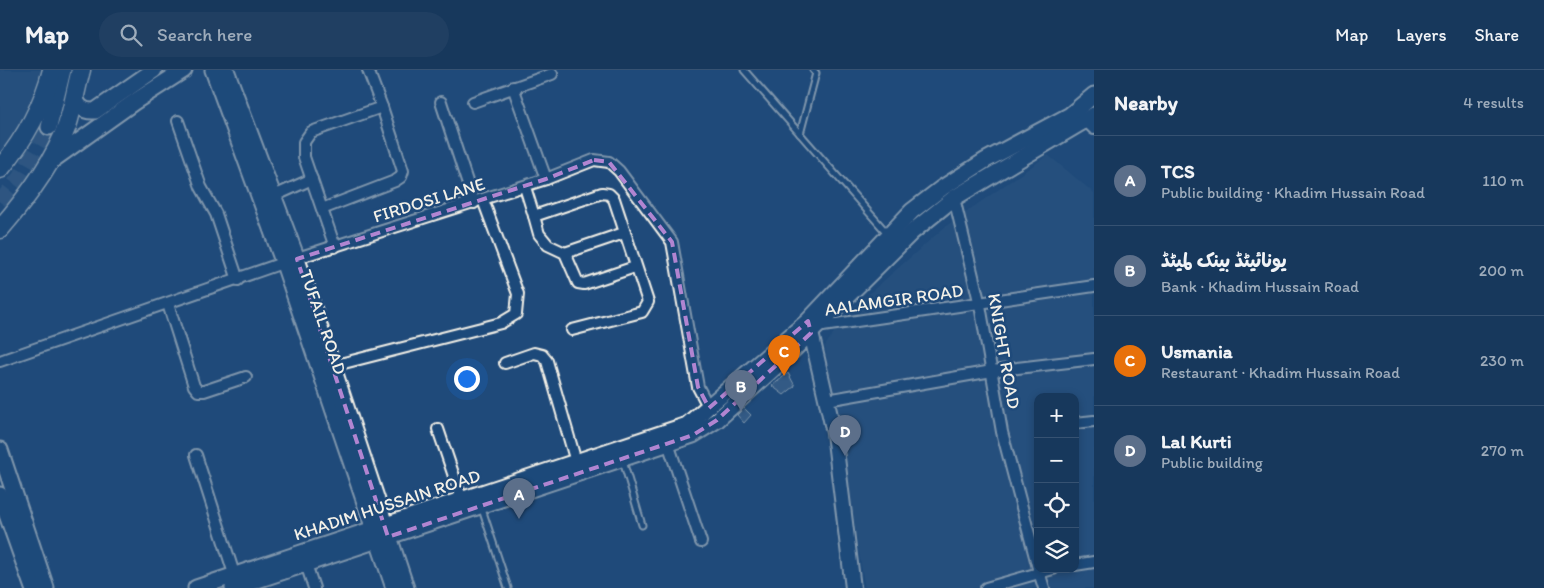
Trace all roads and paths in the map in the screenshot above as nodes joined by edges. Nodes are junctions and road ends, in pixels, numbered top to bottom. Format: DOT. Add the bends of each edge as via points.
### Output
graph roads {
  1 [pos="52,70"];
  2 [pos="63,70"];
  3 [pos="81,70"];
  4 [pos="154,70"];
  5 [pos="184,70"];
  6 [pos="213,70"];
  7 [pos="226,70"];
  8 [pos="368,70"];
  9 [pos="744,70"];
  10 [pos="813,70"];
  11 [pos="552,74"];
  12 [pos="513,88"];
  13 [pos="75,93"];
  14 [pos="1094,95"];
  15 [pos="441,102"];
  16 [pos="473,102"];
  17 [pos="382,107"];
  18 [pos="178,121"];
  19 [pos="1091,122"];
  20 [pos="49,127"];
  21 [pos="800,134"];
  22 [pos="46,165"];
  23 [pos="0,169"];
  24 [pos="312,179"];
  25 [pos="546,180"];
  26 [pos="525,187"];
  27 [pos="274,196"];
  28 [pos="954,198"];
  29 [pos="478,202"];
  30 [pos="322,209"];
  31 [pos="534,216"];
  32 [pos="0,229"];
  33 [pos="624,233"];
  34 [pos="889,235"];
  35 [pos="336,246"];
  36 [pos="565,253"];
  37 [pos="290,262"];
  38 [pos="636,267"];
  39 [pos="238,280"];
  40 [pos="1094,286"];
  41 [pos="168,304"];
  42 [pos="980,305"];
  43 [pos="812,327"];
  44 [pos="572,330"];
  45 [pos="1094,359"];
  46 [pos="0,361"];
  47 [pos="505,363"];
  48 [pos="332,366"];
  49 [pos="992,371"];
  50 [pos="246,377"];
  51 [pos="826,400"];
  52 [pos="709,408"];
  53 [pos="1094,421"];
  54 [pos="1079,423"];
  55 [pos="438,429"];
  56 [pos="668,443"];
  57 [pos="0,450"];
  58 [pos="196,455"];
  59 [pos="622,458"];
  60 [pos="576,462"];
  61 [pos="0,495"];
  62 [pos="462,500"];
  63 [pos="480,506"];
  64 [pos="642,525"];
  65 [pos="381,533"];
  66 [pos="701,542"];
  67 [pos="1034,555"];
  68 [pos="1094,562"];
  69 [pos="306,564"];
  70 [pos="1079,564"];
  71 [pos="1034,571"];
  72 [pos="1039,573"];
  73 [pos="236,585"];
  74 [pos="33,588"];
  75 [pos="46,588"];
  76 [pos="196,588"];
  77 [pos="314,588"];
  78 [pos="394,588"];
  79 [pos="406,588"];
  80 [pos="508,588"];
  81 [pos="854,588"];
  82 [pos="986,588"];
  83 [pos="1044,588"];
  1 -- 23 [label="highway" via="38,110"];
  2 -- 20 [label="main road"];
  3 -- 13 [label="highway"];
  4 -- 13 [label="main road" via="95,111 87,112 81,108"];
  5 -- 22 [label="main road"];
  6 -- 37 [label="main road, TUFAIL ROAD"];
  7 -- 27 [label="main road, TUFAIL ROAD"];
  8 -- 17 [label="street"];
  9 -- 21 [label="lane"];
  10 -- 21 [label="lane" via="816,74"];
  11 -- 12 [label="street"];
  12 -- 16 [label="street"];
  12 -- 25 [label="street"];
  13 -- 22 [label="highway" via="66,126"];
  14 -- 34 [label="main road, KHADIM HUSSAIN ROAD" via="1070,115 986,160 942,188 912,211"];
  15 -- 29 [label="street"];
  17 -- 24 [label="street" via="311,132 304,142 304,157"];
  17 -- 30 [label="street" via="403,171 401,176 395,182"];
  18 -- 39 [label="street" via="201,187 216,214"];
  19 -- 28 [label="main road, KHADIM HUSSAIN ROAD"];
  21 -- 34 [label="lane"];
  22 -- 32 [label="highway" via="22,203"];
  24 -- 27 [label="street"];
  24 -- 30 [label="street"];
  25 -- 26 [label="street, FIRDOSI LANE"];
  25 -- 52 [label="street, FIRDOSI LANE" via="594,160 609,162 672,242 698,387"];
  26 -- 29 [label="street, FIRDOSI LANE"];
  26 -- 31 [label="street"];
  27 -- 37 [label="main road, TUFAIL ROAD"];
  28 -- 42 [label="street, KNIGHT ROAD"];
  28 -- 43 [label="main road, KHADIM HUSSAIN ROAD" via="912,232"];
  29 -- 35 [label="street, FIRDOSI LANE"];
  29 -- 48 [label="street" via="518,294 516,314 501,323"];
  30 -- 35 [label="street"];
  31 -- 33 [label="street" via="602,193 609,194 614,199"];
  31 -- 36 [label="street" via="539,234 548,245"];
  33 -- 36 [label="street"];
  33 -- 38 [label="street"];
  34 -- 43 [label="main road, KHADIM HUSSAIN ROAD"];
  35 -- 37 [label="street, FIRDOSI LANE"];
  36 -- 38 [label="street" via="578,283 584,284"];
  37 -- 39 [label="street, FIRDOSI LANE"];
  37 -- 48 [label="main road, TUFAIL ROAD"];
  37 -- 65 [label="main road, TUFAIL ROAD"];
  38 -- 44 [label="street" via="648,302 647,308"];
  39 -- 41 [label="street, FIRDOSI LANE"];
  40 -- 42 [label="street, AALAMGIR ROAD"];
  41 -- 46 [label="street, FIRDOSI LANE"];
  41 -- 50 [label="street" via="198,391"];
  42 -- 43 [label="street, AALAMGIR ROAD"];
  42 -- 49 [label="street, KNIGHT ROAD"];
  43 -- 51 [label="street"];
  43 -- 52 [label="main road, KHADIM HUSSAIN ROAD"];
  43 -- 56 [label="main road, KHADIM HUSSAIN ROAD" via="717,420 693,435"];
  45 -- 49 [label="street"];
  47 -- 60 [label="street" via="534,353 542,354 547,361"];
  48 -- 65 [label="main road, TUFAIL ROAD"];
  49 -- 51 [label="street"];
  49 -- 67 [label="street, KNIGHT ROAD" via="1002,432"];
  51 -- 81 [label="street" via="834,433"];
  52 -- 60 [label="main road, KHADIM HUSSAIN ROAD" via="687,425"];
  53 -- 54 [label="street"];
  55 -- 62 [label="street"];
  56 -- 59 [label="main road, KHADIM HUSSAIN ROAD"];
  56 -- 66 [label="street"];
  57 -- 75 [label="main road"];
  58 -- 73 [label="street"];
  59 -- 63 [label="main road, KHADIM HUSSAIN ROAD"];
  59 -- 64 [label="lane"];
  60 -- 62 [label="main road, KHADIM HUSSAIN ROAD"];
  61 -- 74 [label="main road"];
  62 -- 65 [label="main road, KHADIM HUSSAIN ROAD"];
  63 -- 65 [label="main road, KHADIM HUSSAIN ROAD"];
  63 -- 80 [label="lane"];
  65 -- 69 [label="main road, KHADIM HUSSAIN ROAD"];
  65 -- 73 [label="main road, KHADIM HUSSAIN ROAD"];
  65 -- 78 [label="main road, TUFAIL ROAD"];
  65 -- 79 [label="main road, TUFAIL ROAD"];
  68 -- 70 [label="street"];
  69 -- 73 [label="main road, KHADIM HUSSAIN ROAD"];
  69 -- 77 [label="street"];
  71 -- 82 [label="street"];
  72 -- 83 [label="street, KNIGHT ROAD"];
  73 -- 76 [label="main road, KHADIM HUSSAIN ROAD"];
}
